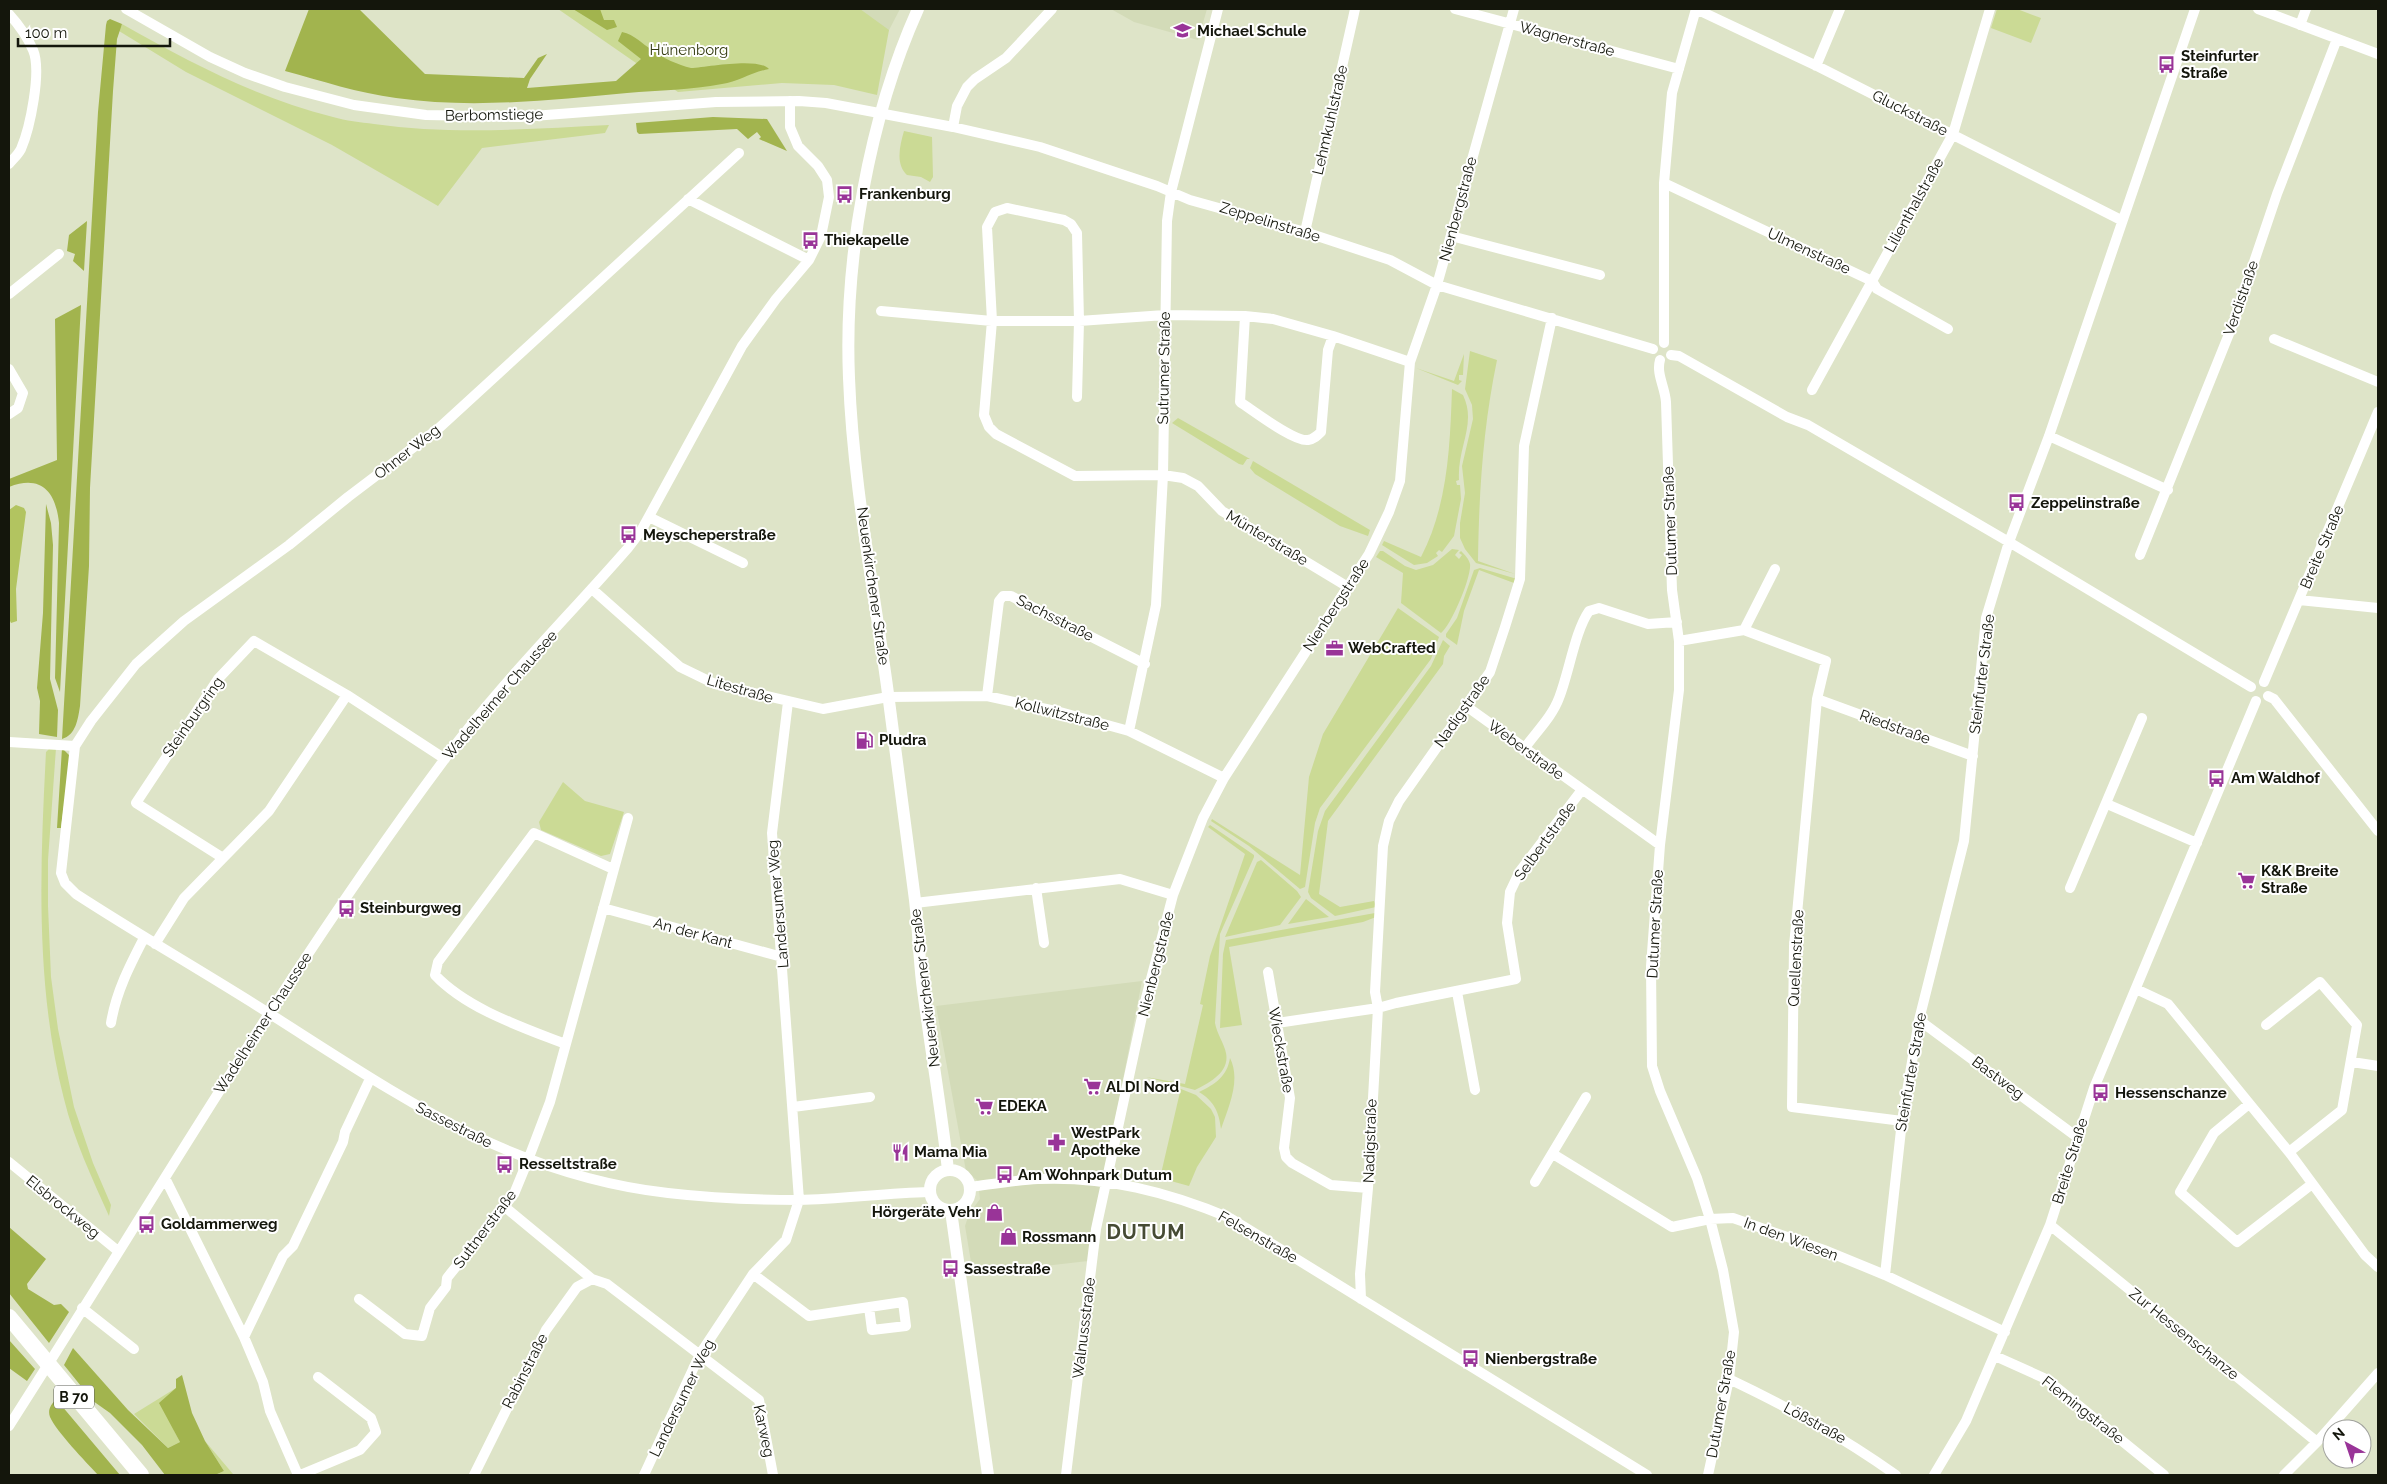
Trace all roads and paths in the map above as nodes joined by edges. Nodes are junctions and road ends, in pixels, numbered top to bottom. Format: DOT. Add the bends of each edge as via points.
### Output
graph roads {
  1 [pos="126,9"];
  2 [pos="918,9"];
  3 [pos="1052,9"];
  4 [pos="1218,9"];
  5 [pos="1356,9"];
  6 [pos="1455,9"];
  7 [pos="1514,9"];
  8 [pos="1696,9"];
  9 [pos="1840,9"];
  10 [pos="1990,9"];
  11 [pos="2195,9"];
  12 [pos="2258,9"];
  13 [pos="2306,9"];
  14 [pos="9,14"];
  15 [pos="1509,24"];
  16 [pos="2300,25"];
  17 [pos="2337,39"];
  18 [pos="2378,54"];
  19 [pos="1816,66"];
  20 [pos="1679,69"];
  21 [pos="790,101"];
  22 [pos="881,114"];
  23 [pos="953,127"];
  24 [pos="1953,134"];
  25 [pos="739,153"];
  26 [pos="9,164"];
  27 [pos="1664,183"];
  28 [pos="1171,192"];
  29 [pos="688,199"];
  30 [pos="2121,220"];
  31 [pos="1305,232"];
  32 [pos="1451,236"];
  33 [pos="59,254"];
  34 [pos="809,260"];
  35 [pos="1600,275"];
  36 [pos="1872,281"];
  37 [pos="1437,285"];
  38 [pos="9,294"];
  39 [pos="881,311"];
  40 [pos="1165,315"];
  41 [pos="1245,316"];
  42 [pos="1552,318"];
  43 [pos="1079,321"];
  44 [pos="992,322"];
  45 [pos="1948,329"];
  46 [pos="1334,336"];
  47 [pos="2274,339"];
  48 [pos="1664,342"];
  49 [pos="1653,349"];
  50 [pos="1670,355"];
  51 [pos="1660,360"];
  52 [pos="1410,362"];
  53 [pos="9,369"];
  54 [pos="2378,382"];
  55 [pos="1812,390"];
  56 [pos="1077,397"];
  57 [pos="2378,412"];
  58 [pos="9,414"];
  59 [pos="2049,436"];
  60 [pos="1163,475"];
  61 [pos="2168,490"];
  62 [pos="649,517"];
  63 [pos="2010,542"];
  64 [pos="2140,555"];
  65 [pos="743,563"];
  66 [pos="1775,569"];
  67 [pos="1348,587"];
  68 [pos="592,589"];
  69 [pos="2299,600"];
  70 [pos="2378,608"];
  71 [pos="1677,622"];
  72 [pos="1744,630"];
  73 [pos="1680,641"];
  74 [pos="1145,664"];
  75 [pos="2264,682"];
  76 [pos="2251,687"];
  77 [pos="347,695"];
  78 [pos="987,696"];
  79 [pos="2268,696"];
  80 [pos="888,697"];
  81 [pos="1818,699"];
  82 [pos="2256,701"];
  83 [pos="788,702"];
  84 [pos="1466,706"];
  85 [pos="2142,718"];
  86 [pos="1129,731"];
  87 [pos="9,742"];
  88 [pos="75,746"];
  89 [pos="1524,748"];
  90 [pos="1972,756"];
  91 [pos="444,759"];
  92 [pos="1224,778"];
  93 [pos="1581,791"];
  94 [pos="2108,804"];
  95 [pos="628,818"];
  96 [pos="2378,830"];
  97 [pos="2197,843"];
  98 [pos="1660,845"];
  99 [pos="223,858"];
  100 [pos="613,869"];
  101 [pos="1036,888"];
  102 [pos="2070,888"];
  103 [pos="1174,895"];
  104 [pos="915,903"];
  105 [pos="603,908"];
  106 [pos="144,938"];
  107 [pos="1044,943"];
  108 [pos="155,944"];
  109 [pos="782,957"];
  110 [pos="1268,972"];
  111 [pos="2136,989"];
  112 [pos="1456,992"];
  113 [pos="1378,1008"];
  114 [pos="268,1013"];
  115 [pos="1919,1020"];
  116 [pos="111,1023"];
  117 [pos="1277,1023"];
  118 [pos="2266,1024"];
  119 [pos="565,1044"];
  120 [pos="2352,1062"];
  121 [pos="2378,1066"];
  122 [pos="370,1080"];
  123 [pos="1476,1090"];
  124 [pos="870,1097"];
  125 [pos="1586,1097"];
  126 [pos="2249,1104"];
  127 [pos="792,1106"];
  128 [pos="1902,1121"];
  129 [pos="2076,1137"];
  130 [pos="2289,1152"];
  131 [pos="1553,1154"];
  132 [pos="528,1160"];
  133 [pos="9,1162"];
  134 [pos="948,1170"];
  135 [pos="165,1178"];
  136 [pos="1105,1181"];
  137 [pos="1535,1182"];
  138 [pos="2312,1184"];
  139 [pos="970,1187"];
  140 [pos="1368,1188"];
  141 [pos="929,1192"];
  142 [pos="799,1200"];
  143 [pos="505,1207"];
  144 [pos="951,1211"];
  145 [pos="1710,1219"];
  146 [pos="2050,1226"];
  147 [pos="118,1252"];
  148 [pos="2378,1267"];
  149 [pos="753,1274"];
  150 [pos="1885,1275"];
  151 [pos="592,1279"];
  152 [pos="359,1299"];
  153 [pos="1361,1299"];
  154 [pos="869,1307"];
  155 [pos="82,1308"];
  156 [pos="9,1317"];
  157 [pos="2005,1332"];
  158 [pos="244,1337"];
  159 [pos="134,1349"];
  160 [pos="700,1354"];
  161 [pos="1995,1356"];
  162 [pos="2378,1373"];
  163 [pos="318,1377"];
  164 [pos="1729,1379"];
  165 [pos="9,1426"];
  166 [pos="2317,1442"];
  167 [pos="2289,1474"];
  168 [pos="140,1475"];
  169 [pos="299,1475"];
  170 [pos="474,1475"];
  171 [pos="644,1475"];
  172 [pos="773,1475"];
  173 [pos="988,1475"];
  174 [pos="1066,1475"];
  175 [pos="1647,1475"];
  176 [pos="1708,1475"];
  177 [pos="1896,1475"];
  178 [pos="1934,1475"];
  179 [pos="2164,1475"];
  1 -- 21 [label="street, Berbomstiege" via="210,57 285,87 354,105 417,114 520,117 716,102"];
  2 -- 22 [label="street, Neuenkirchener Straße" via="898,58"];
  3 -- 23 [label="street" via="1006,58 967,87 956,106"];
  4 -- 28 [label="street, Sutrumer Straße"];
  5 -- 31 [label="street, Lehmkuhlstraße"];
  6 -- 15 [label="street, Wagnerstraße"];
  7 -- 15 [label="street, Nienbergstraße"];
  8 -- 19 [label="street, Gluckstraße"];
  8 -- 20 [label="street"];
  9 -- 19 [label="street"];
  10 -- 24 [label="street, Lilienthalstraße"];
  11 -- 30 [label="street, Steinfurter Straße"];
  12 -- 16 [label="street"];
  13 -- 16 [label="street"];
  14 -- 26 [label="street" via="34,52 35,76 32,119 20,151"];
  15 -- 20 [label="street, Wagnerstraße"];
  15 -- 32 [label="street, Nienbergstraße"];
  16 -- 17 [label="street"];
  17 -- 18 [label="street"];
  17 -- 61 [label="street, Verdistraße" via="2277,194 2233,324"];
  19 -- 24 [label="street, Gluckstraße"];
  20 -- 27 [label="street" via="1672,93"];
  21 -- 22 [label="street, Berbomstiege" via="826,103"];
  21 -- 34 [label="street, Wadelheimer Chaussee" via="790,127 798,146 824,173 829,189 820,236"];
  22 -- 23 [label="street, Zeppelinstraße"];
  22 -- 80 [label="street, Neuenkirchener Straße" via="860,218 848,356 853,431"];
  23 -- 28 [label="street, Zeppelinstraße" via="1040,147"];
  24 -- 30 [label="street, Gluckstraße"];
  24 -- 36 [label="street, Lilienthalstraße"];
  25 -- 29 [label="street, Ohner Weg"];
  27 -- 36 [label="street, Ulmenstraße"];
  27 -- 48 [label="street"];
  28 -- 31 [label="street, Zeppelinstraße"];
  28 -- 40 [label="street, Sutrumer Straße" via="1167,221"];
  29 -- 34 [label="street"];
  29 -- 88 [label="street, Ohner Weg" via="439,428 289,545 184,621 136,664"];
  30 -- 59 [label="street, Steinfurter Straße"];
  31 -- 37 [label="street, Zeppelinstraße" via="1390,260"];
  32 -- 35 [label="street"];
  32 -- 37 [label="street, Nienbergstraße"];
  33 -- 38 [label="street"];
  34 -- 62 [label="street, Wadelheimer Chaussee" via="776,298 742,346"];
  36 -- 45 [label="street, Ulmenstraße" via="1876,289"];
  36 -- 55 [label="street, Lilienthalstraße"];
  37 -- 42 [label="street, Zeppelinstraße"];
  37 -- 52 [label="street, Nienbergstraße"];
  39 -- 44 [label="street"];
  40 -- 41 [label="street"];
  40 -- 43 [label="street"];
  40 -- 60 [label="street, Sutrumer Straße"];
  41 -- 46 [label="street" via="1273,319"];
  41 -- 46 [label="street" via="1240,402 1295,438 1307,441 1321,432 1328,350"];
  42 -- 49 [label="street, Zeppelinstraße"];
  42 -- 84 [label="street, Nadigstraße" via="1524,446 1520,579 1490,672"];
  43 -- 44 [label="street"];
  43 -- 44 [label="street, Münterstraße" via="1077,233 1072,224 1008,208 995,212 986,227"];
  43 -- 56 [label="street, Münterstraße"];
  44 -- 60 [label="street, Münterstraße" via="984,415 996,434 1075,476"];
  46 -- 52 [label="street"];
  47 -- 54 [label="street"];
  48 -- 49 [label="street"];
  48 -- 50 [label="street" via="1670,347"];
  49 -- 51 [label="street" via="1654,356"];
  50 -- 51 [label="street"];
  50 -- 63 [label="street" via="1678,356 1787,417 1808,424"];
  51 -- 71 [label="street, Dutumer Straße" via="1658,369 1666,402 1672,590"];
  52 -- 67 [label="street, Nienbergstraße" via="1400,481 1369,554"];
  53 -- 58 [label="street" via="23,393 18,408"];
  57 -- 69 [label="street, Breite Straße"];
  59 -- 61 [label="street"];
  59 -- 63 [label="street, Steinfurter Straße"];
  60 -- 67 [label="street, Münterstraße" via="1184,478 1198,486 1222,511"];
  60 -- 74 [label="street, Sutrumer Straße" via="1156,605"];
  61 -- 64 [label="street, Verdistraße"];
  62 -- 65 [label="street"];
  62 -- 68 [label="street, Wadelheimer Chaussee" via="628,548"];
  63 -- 76 [label="street"];
  63 -- 90 [label="street, Steinfurter Straße" via="1986,618"];
  66 -- 72 [label="street"];
  67 -- 92 [label="street, Nienbergstraße"];
  68 -- 83 [label="street, Litestraße" via="680,667 715,684"];
  68 -- 91 [label="street, Wadelheimer Chaussee"];
  69 -- 70 [label="street"];
  69 -- 75 [label="street, Breite Straße"];
  71 -- 73 [label="street, Dutumer Straße"];
  71 -- 89 [label="street" via="1648,624 1599,608 1589,611 1583,620 1555,708"];
  72 -- 73 [label="street"];
  72 -- 81 [label="street" via="1826,661"];
  73 -- 98 [label="street, Dutumer Straße" via="1679,690"];
  74 -- 78 [label="street, Sachsstraße" via="1011,596 1003,596 999,601"];
  74 -- 86 [label="street, Sutrumer Straße"];
  75 -- 76 [label="street" via="2256,682"];
  75 -- 79 [label="street" via="2270,688"];
  76 -- 82 [label="street" via="2250,695"];
  77 -- 91 [label="street, Steinburgring"];
  77 -- 99 [label="street" via="269,811"];
  77 -- 99 [label="street, Steinburgring" via="254,641 218,679 136,803"];
  78 -- 80 [label="street, Kollwitzstraße"];
  78 -- 86 [label="street, Kollwitzstraße"];
  79 -- 82 [label="street" via="2263,701"];
  79 -- 96 [label="street" via="2274,699"];
  80 -- 83 [label="street, Litestraße" via="823,709"];
  80 -- 104 [label="street, Neuenkirchener Straße"];
  81 -- 90 [label="street, Riedstraße"];
  81 -- 128 [label="street, Quellenstraße" via="1794,946 1792,1107"];
  82 -- 97 [label="street, Breite Straße"];
  83 -- 109 [label="street, Landersumer Weg" via="772,833"];
  84 -- 89 [label="street, Weberstraße"];
  84 -- 113 [label="street, Nadigstraße" via="1389,821 1383,846 1375,992"];
  85 -- 94 [label="street"];
  86 -- 92 [label="street, Kollwitzstraße"];
  87 -- 88 [label="street"];
  88 -- 106 [label="street" via="62,873 65,883 76,894"];
  89 -- 93 [label="street, Weberstraße"];
  90 -- 115 [label="street, Steinfurter Straße" via="1964,841"];
  91 -- 114 [label="street, Wadelheimer Chaussee" via="340,904"];
  92 -- 103 [label="street, Nienbergstraße" via="1203,818"];
  93 -- 98 [label="street, Weberstraße"];
  93 -- 112 [label="street, Selbertstraße" via="1520,871 1510,892 1507,923 1516,979"];
  94 -- 97 [label="street"];
  94 -- 102 [label="street"];
  95 -- 100 [label="street"];
  97 -- 111 [label="street, Breite Straße"];
  98 -- 145 [label="street, Dutumer Straße" via="1651,966 1652,1066"];
  99 -- 108 [label="street" via="184,898"];
  100 -- 105 [label="street"];
  100 -- 119 [label="street" via="534,833 438,962 435,975 445,986 504,1020"];
  101 -- 103 [label="street" via="1120,879"];
  101 -- 104 [label="street"];
  101 -- 107 [label="street"];
  103 -- 136 [label="street, Nienbergstraße" via="1146,998"];
  104 -- 134 [label="street, Neuenkirchener Straße"];
  105 -- 109 [label="street, An der Kant"];
  105 -- 119 [label="street"];
  106 -- 108 [label="street"];
  106 -- 116 [label="street" via="120,988"];
  108 -- 114 [label="street"];
  109 -- 127 [label="street, Landersumer Weg"];
  110 -- 117 [label="street, Wieckstraße"];
  111 -- 126 [label="street" via="2168,1004"];
  111 -- 129 [label="street, Breite Straße"];
  112 -- 113 [label="street, Selbertstraße"];
  112 -- 123 [label="street"];
  113 -- 117 [label="street"];
  113 -- 140 [label="street, Nadigstraße"];
  114 -- 122 [label="street, Sassestraße"];
  114 -- 135 [label="street, Wadelheimer Chaussee"];
  115 -- 128 [label="street, Steinfurter Straße"];
  115 -- 129 [label="street, Bastweg"];
  117 -- 140 [label="street, Wieckstraße" via="1290,1098 1284,1148 1286,1156 1326,1183"];
  118 -- 120 [label="street" via="2320,982 2357,1025"];
  119 -- 132 [label="street" via="550,1102"];
  120 -- 121 [label="street"];
  120 -- 130 [label="street" via="2342,1110"];
  122 -- 132 [label="street, Sassestraße" via="476,1138"];
  122 -- 158 [label="street" via="345,1132 344,1142"];
  124 -- 127 [label="street"];
  125 -- 131 [label="street"];
  126 -- 130 [label="street"];
  126 -- 138 [label="street" via="2214,1133 2180,1192 2237,1242"];
  127 -- 142 [label="street, Landersumer Weg"];
  128 -- 150 [label="street, Steinfurter Straße"];
  129 -- 146 [label="street, Breite Straße"];
  130 -- 138 [label="street"];
  131 -- 137 [label="street"];
  131 -- 145 [label="street, In den Wiesen" via="1672,1227"];
  132 -- 142 [label="street, Sassestraße" via="611,1183 666,1193"];
  132 -- 143 [label="street, Suttnerstraße"];
  133 -- 147 [label="street, Elsbrockweg"];
  134 -- 139 [label="street" via="963,1174"];
  134 -- 141 [label="street" via="934,1177"];
  135 -- 147 [label="street, Wadelheimer Chaussee"];
  135 -- 158 [label="street"];
  136 -- 139 [label="street, Felsenstraße" via="1039,1179"];
  136 -- 153 [label="street, Felsenstraße" via="1179,1197 1230,1218"];
  136 -- 174 [label="street, Walnussstraße" via="1096,1229"];
  138 -- 148 [label="street" via="2365,1255"];
  139 -- 144 [label="street" via="966,1203"];
  140 -- 153 [label="street, Nadigstraße" via="1360,1274"];
  141 -- 142 [label="street, Sassestraße"];
  141 -- 144 [label="street" via="936,1206"];
  142 -- 149 [label="street, Landersumer Weg" via="786,1240"];
  143 -- 151 [label="street"];
  143 -- 152 [label="street, Suttnerstraße" via="447,1278 446,1287 430,1308 422,1336 405,1334"];
  144 -- 173 [label="street"];
  145 -- 150 [label="street, In den Wiesen" via="1733,1218"];
  145 -- 164 [label="street, Dutumer Straße" via="1734,1332"];
  146 -- 157 [label="street, Breite Straße"];
  146 -- 166 [label="street, Zur Hessenschanze"];
  147 -- 155 [label="street, Wadelheimer Chaussee"];
  149 -- 154 [label="street" via="809,1316"];
  149 -- 160 [label="street, Landersumer Weg"];
  150 -- 157 [label="street, In den Wiesen"];
  151 -- 160 [label="street" via="608,1284"];
  151 -- 170 [label="street, Rabinstraße" via="577,1287 546,1330"];
  153 -- 175 [label="street, Felsenstraße"];
  155 -- 159 [label="street"];
  155 -- 165 [label="street, Wadelheimer Chaussee"];
  156 -- 168 [label="highway, B 70"];
  157 -- 161 [label="street, Breite Straße"];
  158 -- 169 [label="street" via="263,1382 270,1411"];
  160 -- 171 [label="street, Landersumer Weg"];
  160 -- 172 [label="street, Karweg" via="759,1400"];
  161 -- 178 [label="street, Breite Straße" via="1966,1421"];
  161 -- 179 [label="street, Flemingstraße" via="2046,1379"];
  162 -- 166 [label="street"];
  163 -- 169 [label="street" via="371,1418 376,1432 360,1450"];
  164 -- 176 [label="street, Dutumer Straße"];
  164 -- 177 [label="street, Lößstraße" via="1811,1419"];
  166 -- 167 [label="street"];
}
